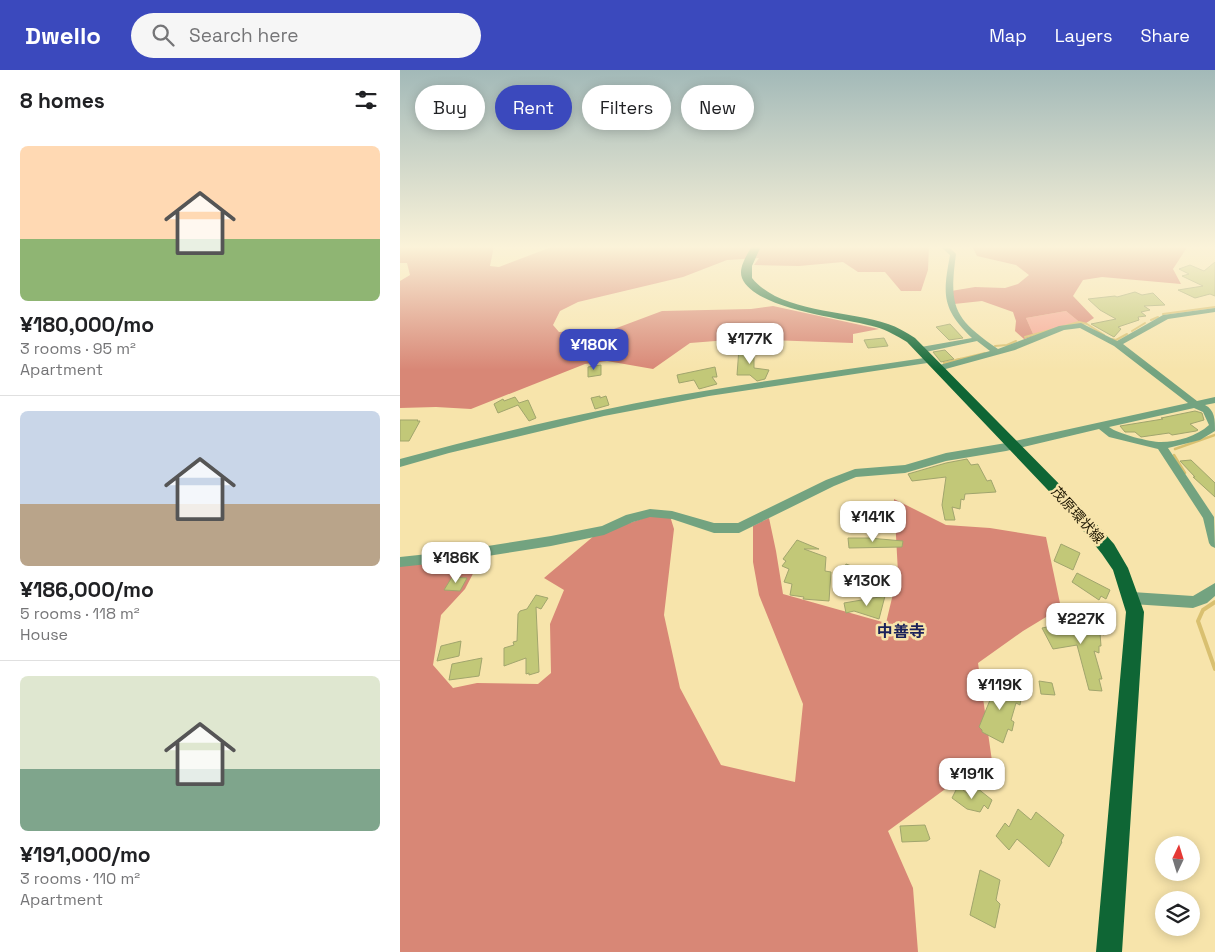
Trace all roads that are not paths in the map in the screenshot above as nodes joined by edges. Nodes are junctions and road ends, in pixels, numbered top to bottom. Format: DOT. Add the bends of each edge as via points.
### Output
graph roads {
  1 [pos="756,287"];
  2 [pos="950,287"];
  3 [pos="1215,310"];
  4 [pos="978,339"];
  5 [pos="1117,344"];
  6 [pos="996,352"];
  7 [pos="930,359"];
  8 [pos="1215,400"];
  9 [pos="1196,405"];
  10 [pos="1100,424"];
  11 [pos="1011,444"];
  12 [pos="1161,446"];
  13 [pos="400,464"];
  14 [pos="1215,543"];
  15 [pos="400,562"];
  16 [pos="1215,589"];
  17 [pos="1132,598"];
  18 [pos="1108,952"];
  1 -- 7 [label="main road, 茂原環状線" via="775,300 896,331 911,340"];
  2 -- 4 [label="street" via="953,310"];
  3 -- 5 [label="street" via="1166,317"];
  4 -- 6 [label="street"];
  4 -- 7 [label="street"];
  5 -- 6 [label="street" via="1082,325 1062,328"];
  5 -- 9 [label="street"];
  6 -- 7 [label="street"];
  7 -- 11 [label="main road, 茂原環状線"];
  7 -- 13 [label="street" via="709,393 604,413 449,449"];
  8 -- 9 [label="street"];
  9 -- 10 [label="street"];
  9 -- 12 [label="street" via="1207,410 1214,426 1209,432 1198,438"];
  10 -- 11 [label="street"];
  10 -- 12 [label="street" via="1113,434"];
  11 -- 15 [label="street" via="906,469 855,473 739,528 714,528 672,515 650,513 604,530 551,542"];
  11 -- 17 [label="main road, 茂原環状線" via="1070,504 1108,549"];
  12 -- 14 [label="street" via="1208,517"];
  16 -- 17 [label="street" via="1193,602"];
  17 -- 18 [label="main road, 茂原環状線" via="1135,612 1133,648"];
}
